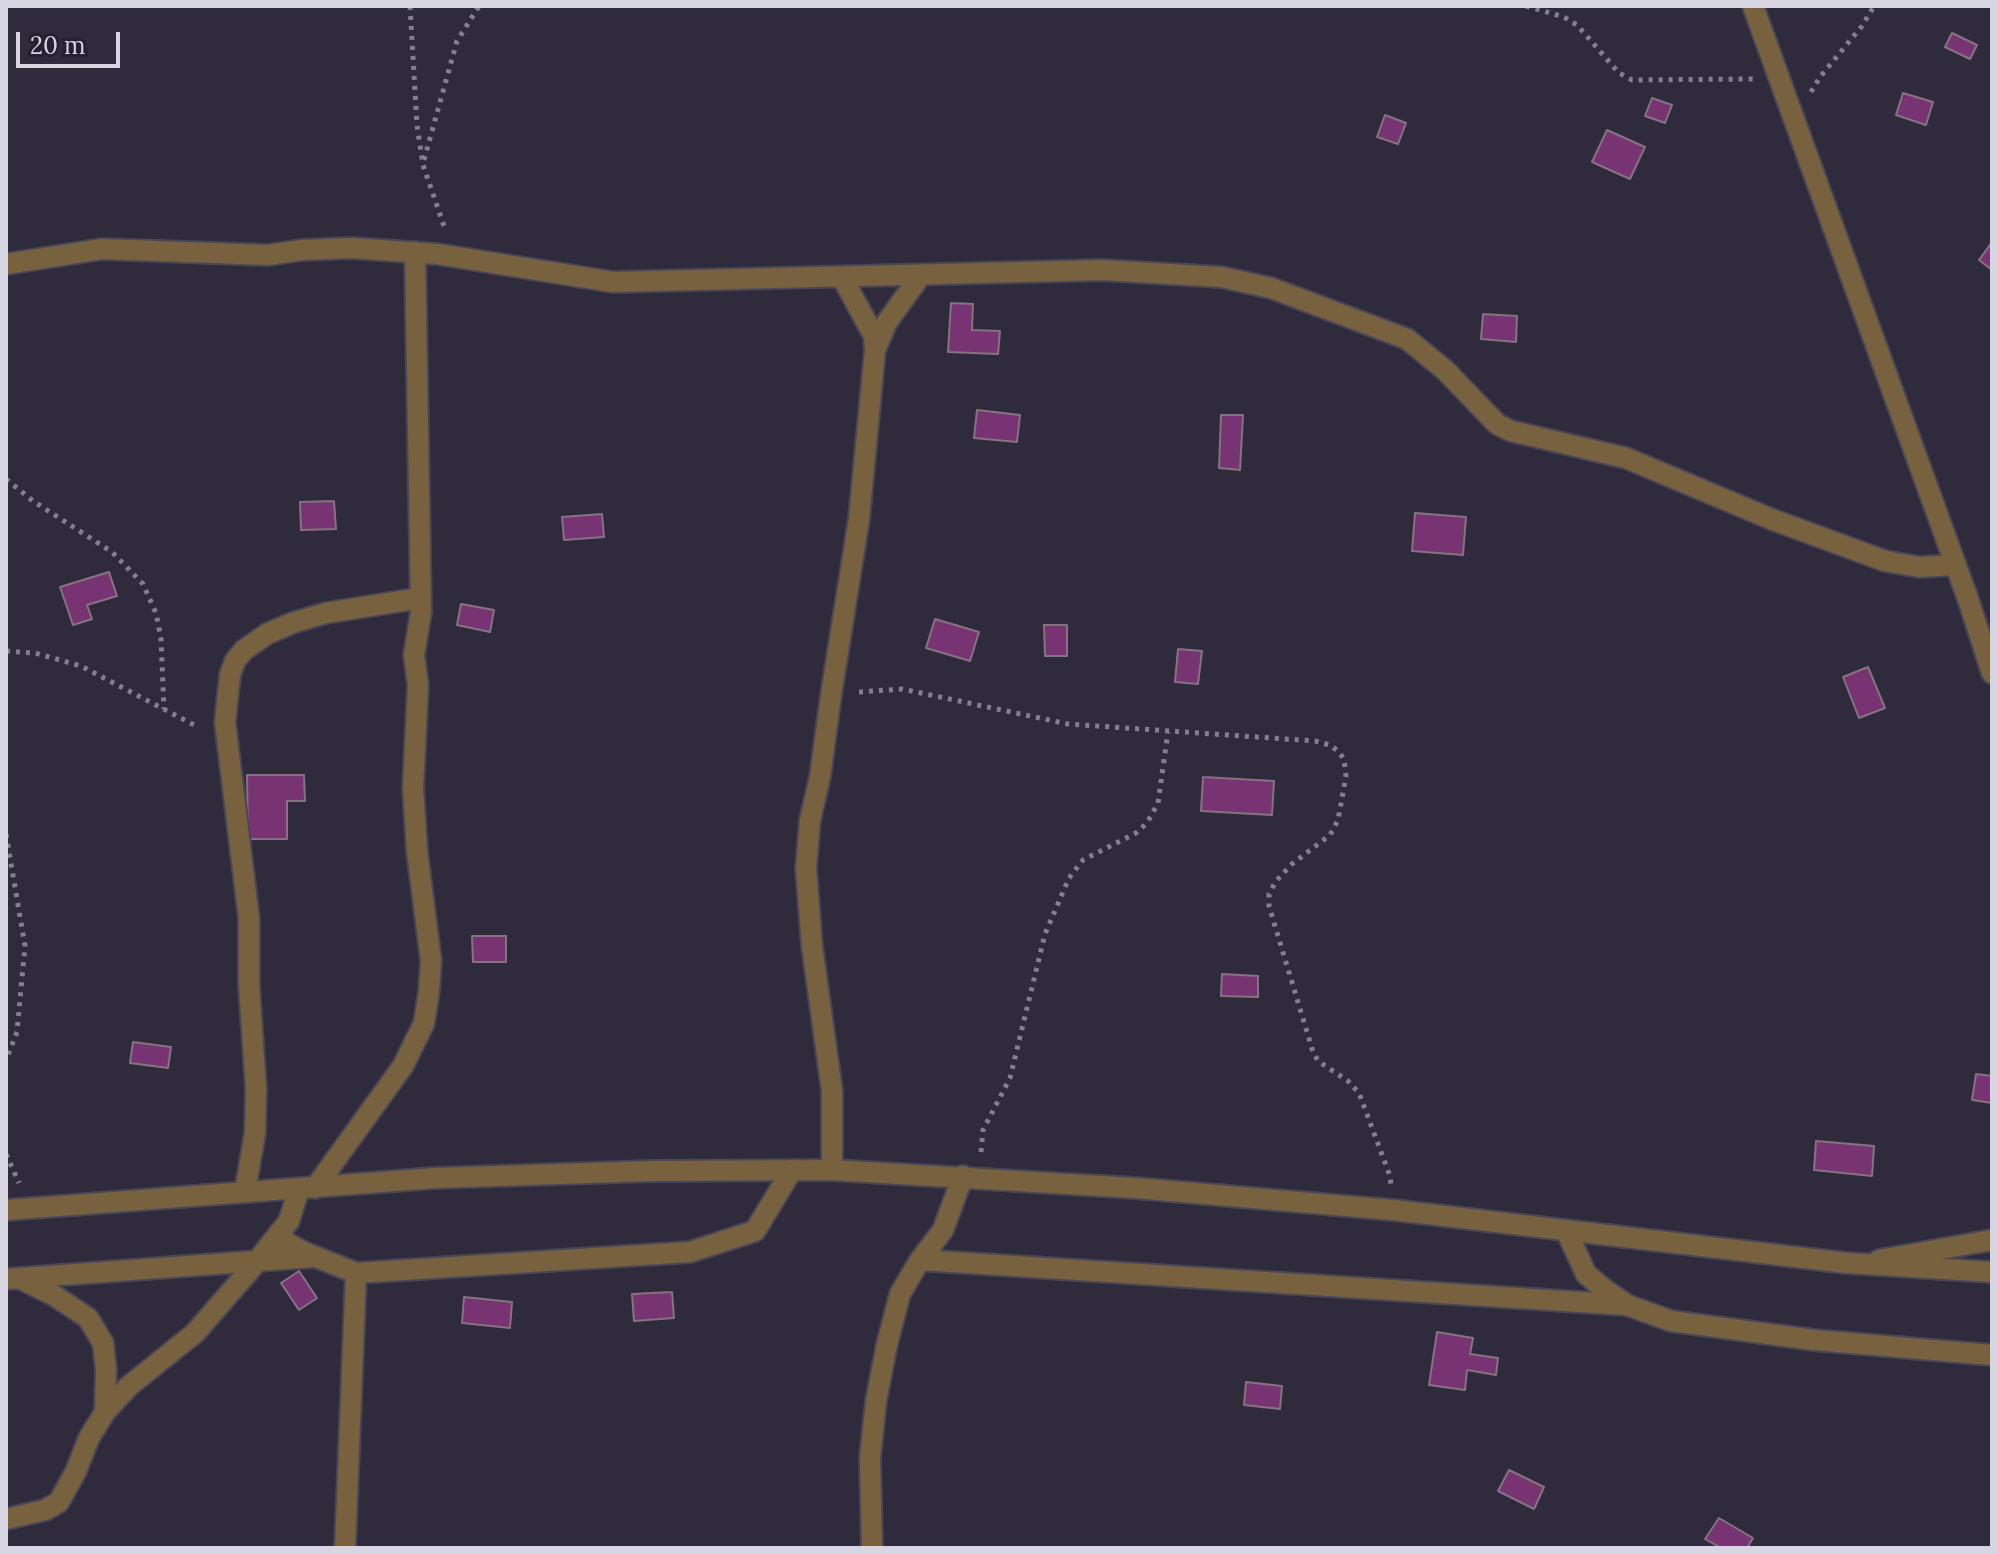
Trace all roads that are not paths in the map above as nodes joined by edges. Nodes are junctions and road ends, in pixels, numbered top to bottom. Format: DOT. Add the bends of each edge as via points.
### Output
graph roads {
  1 [pos="1753,6"];
  2 [pos="415,252"];
  3 [pos="6,264"];
  4 [pos="921,275"];
  5 [pos="842,277"];
  6 [pos="875,350"];
  7 [pos="1956,565"];
  8 [pos="420,598"];
  9 [pos="1992,673"];
  10 [pos="792,1170"];
  11 [pos="832,1170"];
  12 [pos="972,1177"];
  13 [pos="307,1189"];
  14 [pos="245,1191"];
  15 [pos="6,1210"];
  16 [pos="1566,1230"];
  17 [pos="279,1233"];
  18 [pos="1992,1240"];
  19 [pos="314,1257"];
  20 [pos="259,1259"];
  21 [pos="920,1260"];
  22 [pos="1847,1263"];
  23 [pos="1992,1272"];
  24 [pos="356,1273"];
  25 [pos="10,1276"];
  26 [pos="1627,1305"];
  27 [pos="1992,1355"];
  28 [pos="105,1412"];
  29 [pos="6,1519"];
  30 [pos="345,1548"];
  31 [pos="872,1548"];
  1 -- 7 [label="street"];
  2 -- 3 [label="street" via="332,248 252,255 102,249"];
  2 -- 5 [label="street" via="613,282"];
  2 -- 8 [label="street"];
  4 -- 5 [label="street"];
  4 -- 6 [label="street" via="887,322"];
  4 -- 7 [label="street" via="1170,272 1271,288 1407,339 1497,424 1511,431 1626,458 1885,561 1919,567"];
  5 -- 6 [label="street" via="874,336"];
  6 -- 11 [label="street" via="859,519 806,868 831,1079"];
  7 -- 9 [label="street"];
  8 -- 13 [label="street" via="413,788 431,961 424,1023 403,1066"];
  8 -- 14 [label="street" via="292,623 254,642 235,661 230,675 225,722 249,919 256,1089"];
  10 -- 11 [label="street"];
  10 -- 13 [label="street" via="435,1178"];
  10 -- 24 [label="street" via="755,1231 690,1252"];
  11 -- 12 [label="street"];
  12 -- 16 [label="street" via="1393,1210"];
  12 -- 21 [label="street"];
  13 -- 14 [label="street"];
  13 -- 17 [label="street"];
  14 -- 15 [label="street"];
  16 -- 22 [label="street"];
  16 -- 26 [label="street" via="1586,1274"];
  17 -- 19 [label="street"];
  17 -- 20 [label="street"];
  18 -- 22 [label="street"];
  19 -- 20 [label="street"];
  19 -- 24 [label="street"];
  20 -- 25 [label="street"];
  20 -- 28 [label="street" via="195,1333"];
  21 -- 26 [label="street"];
  21 -- 31 [label="street" via="900,1294 876,1401 870,1458"];
  22 -- 23 [label="street"];
  24 -- 30 [label="street"];
  25 -- 28 [label="street" via="88,1318 103,1343"];
  26 -- 27 [label="street" via="1671,1321"];
  28 -- 29 [label="street" via="59,1502"];
}
